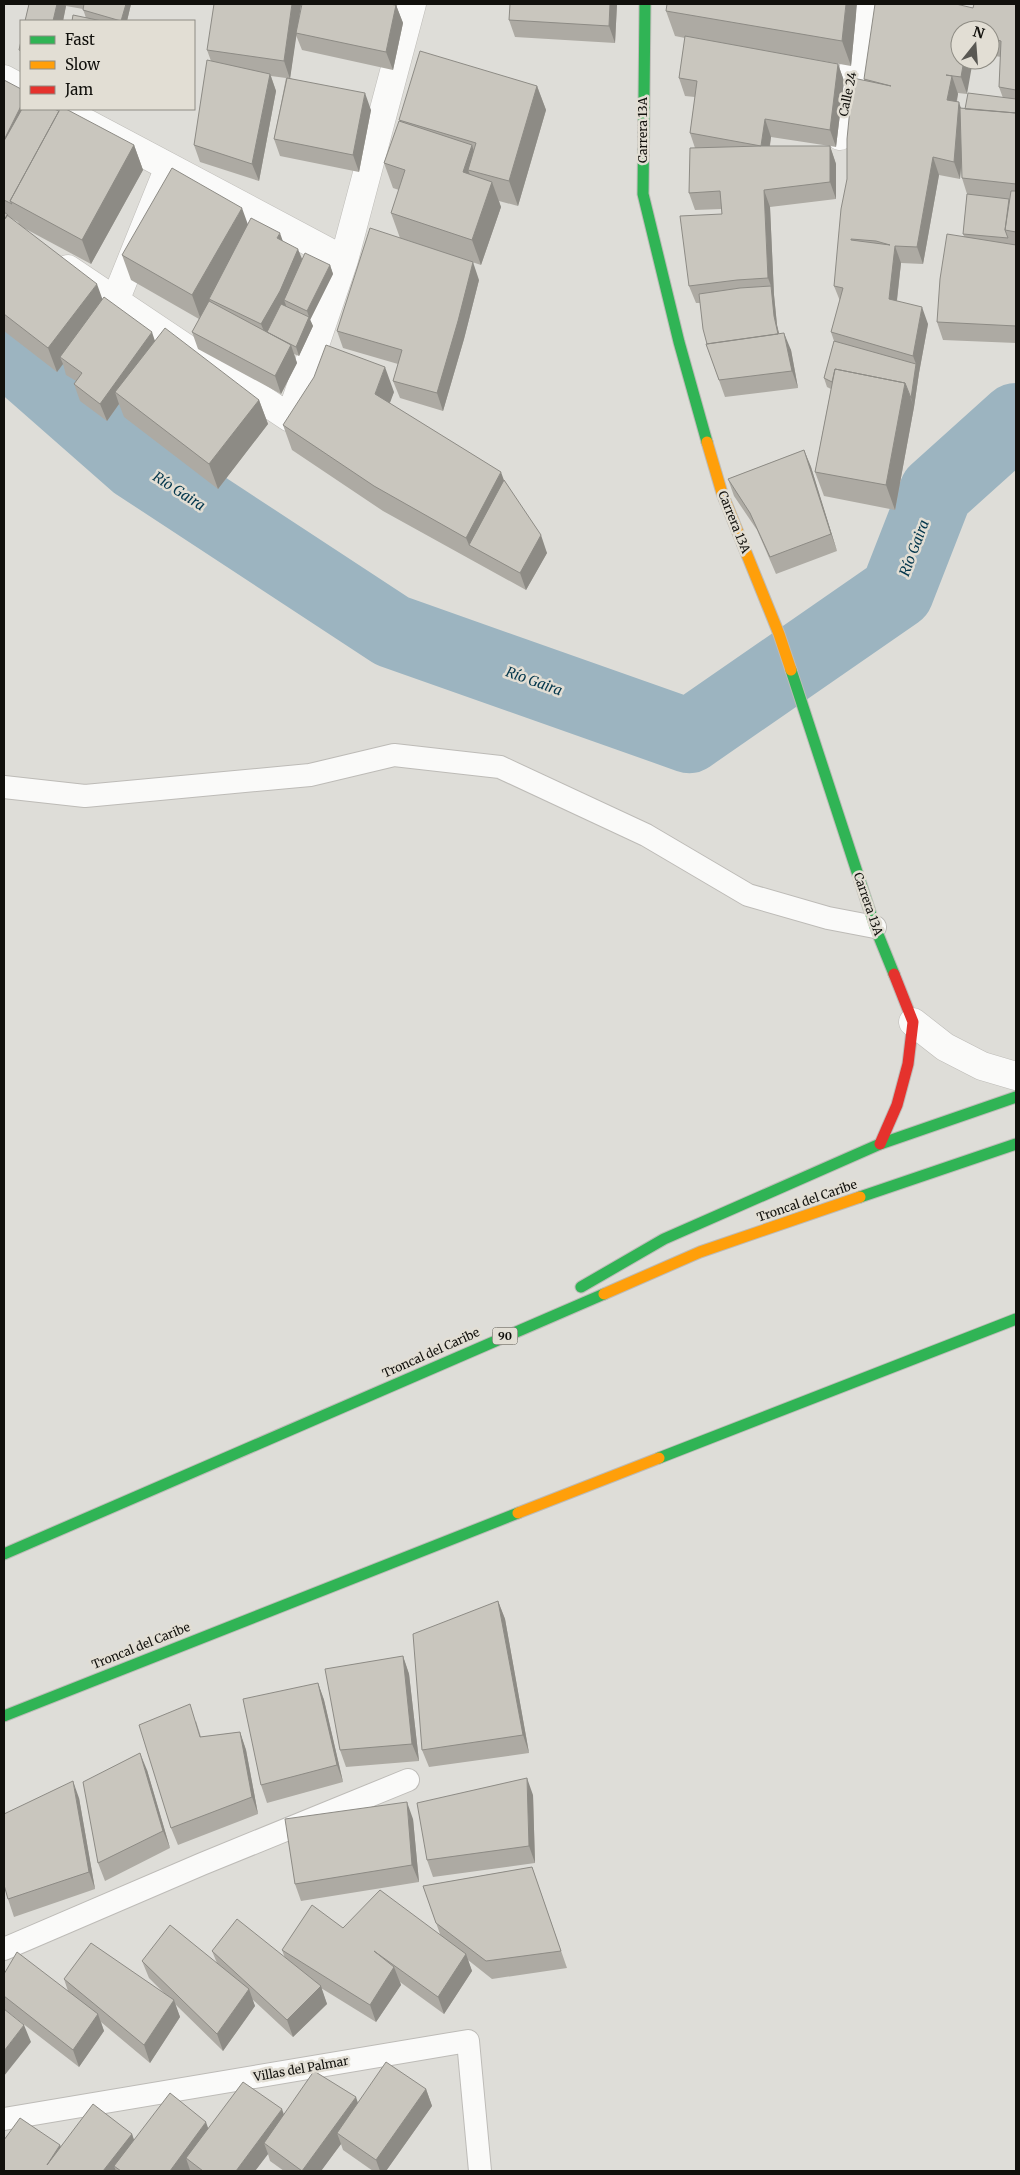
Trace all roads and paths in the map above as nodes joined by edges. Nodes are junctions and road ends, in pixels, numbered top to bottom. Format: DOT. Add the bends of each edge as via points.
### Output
graph roads {
  1 [pos="412,4"];
  2 [pos="644,4"];
  3 [pos="865,4"];
  4 [pos="4,79"];
  5 [pos="20,87"];
  6 [pos="62,110"];
  7 [pos="840,136"];
  8 [pos="169,166"];
  9 [pos="44,254"];
  10 [pos="344,260"];
  11 [pos="115,301"];
  12 [pos="4,787"];
  13 [pos="875,927"];
  14 [pos="913,1022"];
  15 [pos="1016,1076"];
  16 [pos="1016,1097"];
  17 [pos="880,1144"];
  18 [pos="1016,1144"];
  19 [pos="570,1293"];
  20 [pos="544,1307"];
  21 [pos="1012,1326"];
  22 [pos="458,1356"];
  23 [pos="4,1554"];
  24 [pos="4,1716"];
  25 [pos="408,1780"];
  26 [pos="4,1949"];
  27 [pos="4,2119"];
  28 [pos="480,2171"];
  1 -- 10 [label="street"];
  2 -- 13 [label="main road, Carrera 13A" via="642,194 722,493 779,634"];
  3 -- 7 [label="street, Calle 24"];
  4 -- 5 [label="street"];
  6 -- 8 [label="street"];
  8 -- 10 [label="street"];
  8 -- 11 [label="street"];
  9 -- 11 [label="street"];
  10 -- 11 [label="street" via="290,418"];
  12 -- 13 [label="lane" via="85,796 310,775 394,754 500,767 646,835 748,894 828,918"];
  13 -- 14 [label="main road, Carrera 13A"];
  14 -- 15 [label="street" via="945,1047 982,1066"];
  14 -- 17 [label="main road, Carrera 13A" via="908,1064 897,1105"];
  16 -- 17 [label="main road"];
  17 -- 19 [label="main road" via="664,1240"];
  18 -- 22 [label="main road, Troncal del Caribe / 90" via="700,1252"];
  20 -- 22 [label="main road"];
  21 -- 24 [label="main road, Troncal del Caribe" via="325,1588"];
  22 -- 23 [label="main road, Troncal del Caribe / 90"];
  25 -- 26 [label="lane"];
  27 -- 28 [label="lane, Villas del Palmar" via="468,2041"];
}
